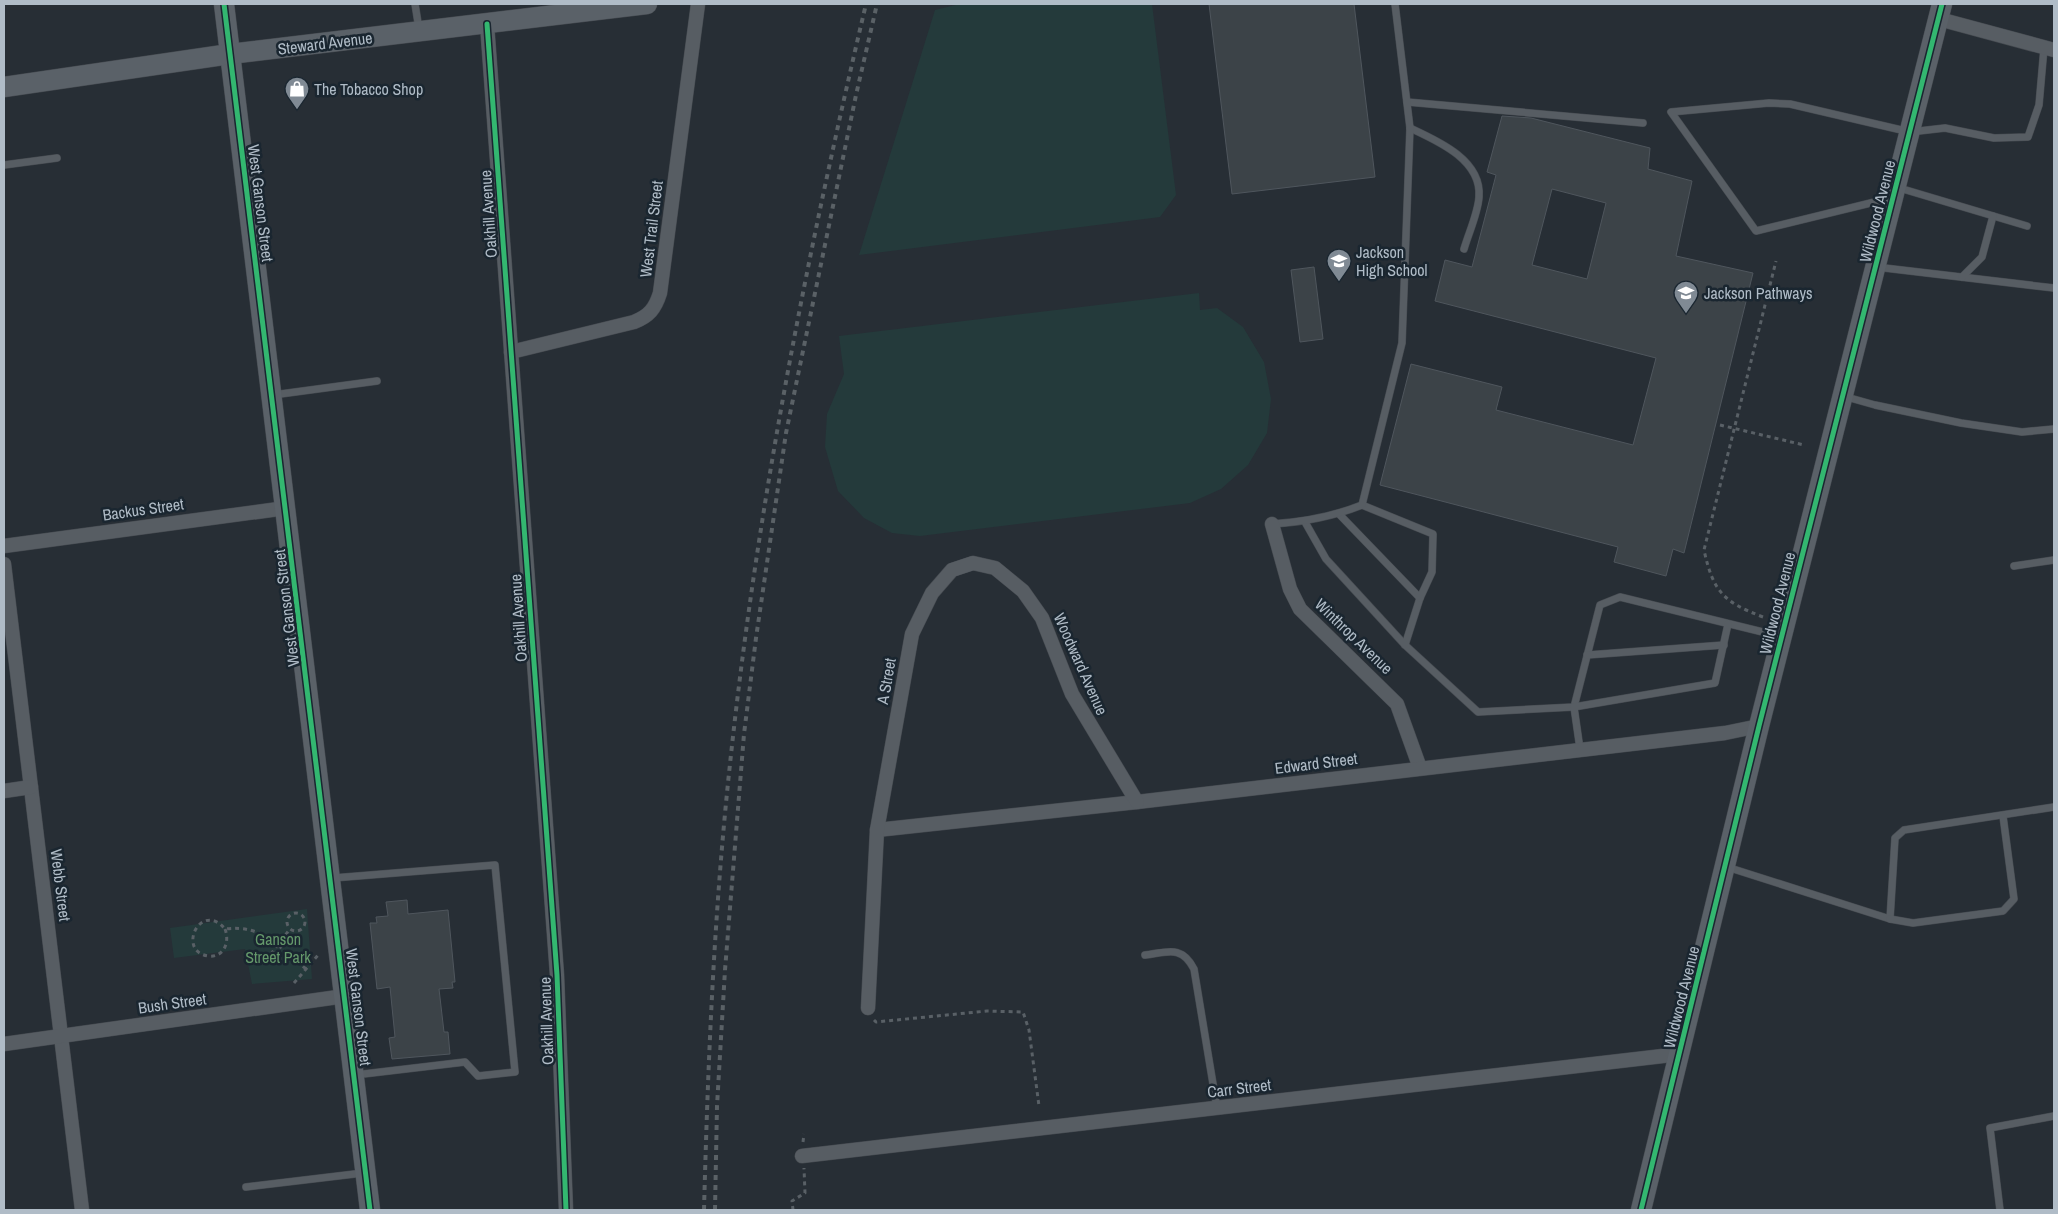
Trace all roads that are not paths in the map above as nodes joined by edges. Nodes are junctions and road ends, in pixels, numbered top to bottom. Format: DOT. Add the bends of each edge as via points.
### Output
graph roads {
  1 [pos="224,4"];
  2 [pos="415,4"];
  3 [pos="646,4"];
  4 [pos="698,4"];
  5 [pos="1395,4"];
  6 [pos="1941,11"];
  7 [pos="487,24"];
  8 [pos="419,32"];
  9 [pos="2049,49"];
  10 [pos="230,54"];
  11 [pos="4,86"];
  12 [pos="1407,102"];
  13 [pos="1643,123"];
  14 [pos="1410,128"];
  15 [pos="1910,132"];
  16 [pos="57,158"];
  17 [pos="4,165"];
  18 [pos="1895,192"];
  19 [pos="1993,216"];
  20 [pos="2027,226"];
  21 [pos="1464,248"];
  22 [pos="1876,267"];
  23 [pos="1962,277"];
  24 [pos="2054,288"];
  25 [pos="511,352"];
  26 [pos="377,381"];
  27 [pos="272,395"];
  28 [pos="1843,396"];
  29 [pos="2054,429"];
  30 [pos="1362,504"];
  31 [pos="286,508"];
  32 [pos="1338,514"];
  33 [pos="1305,522"];
  34 [pos="1272,524"];
  35 [pos="4,546"];
  36 [pos="2054,560"];
  37 [pos="973,563"];
  38 [pos="4,564"];
  39 [pos="2014,566"];
  40 [pos="1420,598"];
  41 [pos="1728,624"];
  42 [pos="1782,637"];
  43 [pos="1405,645"];
  44 [pos="1724,645"];
  45 [pos="1587,655"];
  46 [pos="1574,707"];
  47 [pos="1759,726"];
  48 [pos="1580,749"];
  49 [pos="1420,768"];
  50 [pos="31,787"];
  51 [pos="4,791"];
  52 [pos="1137,802"];
  53 [pos="2054,807"];
  54 [pos="2003,816"];
  55 [pos="876,830"];
  56 [pos="1725,867"];
  57 [pos="330,879"];
  58 [pos="1890,919"];
  59 [pos="1145,955"];
  60 [pos="345,996"];
  61 [pos="868,1008"];
  62 [pos="62,1036"];
  63 [pos="4,1044"];
  64 [pos="1680,1054"];
  65 [pos="355,1075"];
  66 [pos="1217,1108"];
  67 [pos="2054,1116"];
  68 [pos="802,1156"];
  69 [pos="366,1172"];
  70 [pos="246,1186"];
  71 [pos="82,1210"];
  72 [pos="370,1210"];
  73 [pos="566,1210"];
  74 [pos="1641,1210"];
  75 [pos="2000,1210"];
  1 -- 10 [label="street, West Ganson Street"];
  2 -- 8 [label="lane"];
  3 -- 7 [label="street, Steward Avenue"];
  4 -- 25 [label="street, West Trail Street" via="660,294 655,308 645,318 634,322"];
  5 -- 12 [label="lane"];
  6 -- 9 [label="street"];
  6 -- 15 [label="street, Wildwood Avenue"];
  7 -- 8 [label="street, Steward Avenue"];
  7 -- 25 [label="street, Oakhill Avenue"];
  8 -- 10 [label="street, Steward Avenue"];
  9 -- 15 [label="lane" via="2039,105 2028,138 1994,138 1945,128"];
  10 -- 11 [label="street, Steward Avenue"];
  10 -- 27 [label="street, West Ganson Street"];
  12 -- 13 [label="lane"];
  12 -- 14 [label="lane"];
  14 -- 21 [label="lane" via="1437,141 1467,163 1478,180 1479,198"];
  14 -- 30 [label="lane" via="1402,344"];
  15 -- 18 [label="street, Wildwood Avenue"];
  15 -- 18 [label="lane" via="1790,104 1672,112 1756,231"];
  16 -- 17 [label="lane"];
  18 -- 19 [label="lane"];
  18 -- 22 [label="street, Wildwood Avenue"];
  19 -- 20 [label="lane"];
  19 -- 23 [label="lane" via="1982,257"];
  22 -- 23 [label="lane"];
  22 -- 28 [label="street, Wildwood Avenue"];
  23 -- 24 [label="lane"];
  25 -- 73 [label="street, Oakhill Avenue" via="557,975"];
  26 -- 27 [label="lane"];
  27 -- 31 [label="street, West Ganson Street"];
  28 -- 29 [label="lane" via="1987,427 2022,432"];
  28 -- 42 [label="street, Wildwood Avenue"];
  30 -- 32 [label="lane"];
  30 -- 40 [label="lane" via="1433,534 1432,572"];
  31 -- 35 [label="street, Backus Street"];
  31 -- 57 [label="street, West Ganson Street"];
  32 -- 33 [label="lane"];
  32 -- 40 [label="lane"];
  33 -- 34 [label="lane"];
  33 -- 43 [label="lane" via="1326,559"];
  34 -- 49 [label="street, Winthrop Avenue" via="1290,589 1300,609 1397,704"];
  36 -- 39 [label="lane"];
  37 -- 52 [label="street, Woodward Avenue" via="995,568 1023,590 1042,618 1072,694"];
  37 -- 55 [label="street, A Street" via="952,570 942,580 912,634"];
  38 -- 50 [label="street, Webb Street"];
  40 -- 43 [label="lane"];
  41 -- 42 [label="lane"];
  41 -- 44 [label="lane"];
  41 -- 45 [label="lane" via="1620,597 1600,604"];
  42 -- 47 [label="street, Wildwood Avenue"];
  43 -- 46 [label="lane" via="1478,712"];
  44 -- 45 [label="lane"];
  44 -- 46 [label="lane" via="1715,683"];
  45 -- 46 [label="lane"];
  46 -- 48 [label="lane"];
  47 -- 48 [label="street, Edward Street"];
  47 -- 56 [label="street, Wildwood Avenue"];
  48 -- 49 [label="street, Edward Street"];
  49 -- 52 [label="street, Edward Street"];
  50 -- 51 [label="street"];
  50 -- 62 [label="street, Webb Street"];
  52 -- 55 [label="street, Edward Street"];
  53 -- 54 [label="lane"];
  54 -- 58 [label="lane" via="1904,830 1895,838"];
  54 -- 58 [label="lane" via="2014,899 2003,911 1913,923"];
  55 -- 61 [label="street, A Street"];
  56 -- 58 [label="lane"];
  56 -- 64 [label="street, Wildwood Avenue"];
  57 -- 60 [label="street, West Ganson Street"];
  57 -- 65 [label="lane" via="495,865 515,1072 478,1076 465,1062"];
  59 -- 66 [label="lane" via="1179,952 1188,957 1194,969"];
  60 -- 62 [label="street, Bush Street"];
  60 -- 65 [label="street, West Ganson Street"];
  62 -- 63 [label="street, Bush Street"];
  62 -- 71 [label="street, Webb Street"];
  64 -- 66 [label="street, Carr Street"];
  64 -- 74 [label="street, Wildwood Avenue"];
  65 -- 69 [label="street, West Ganson Street"];
  66 -- 68 [label="street, Carr Street"];
  67 -- 75 [label="lane" via="1990,1128"];
  69 -- 70 [label="lane"];
  69 -- 72 [label="street, West Ganson Street"];
}
